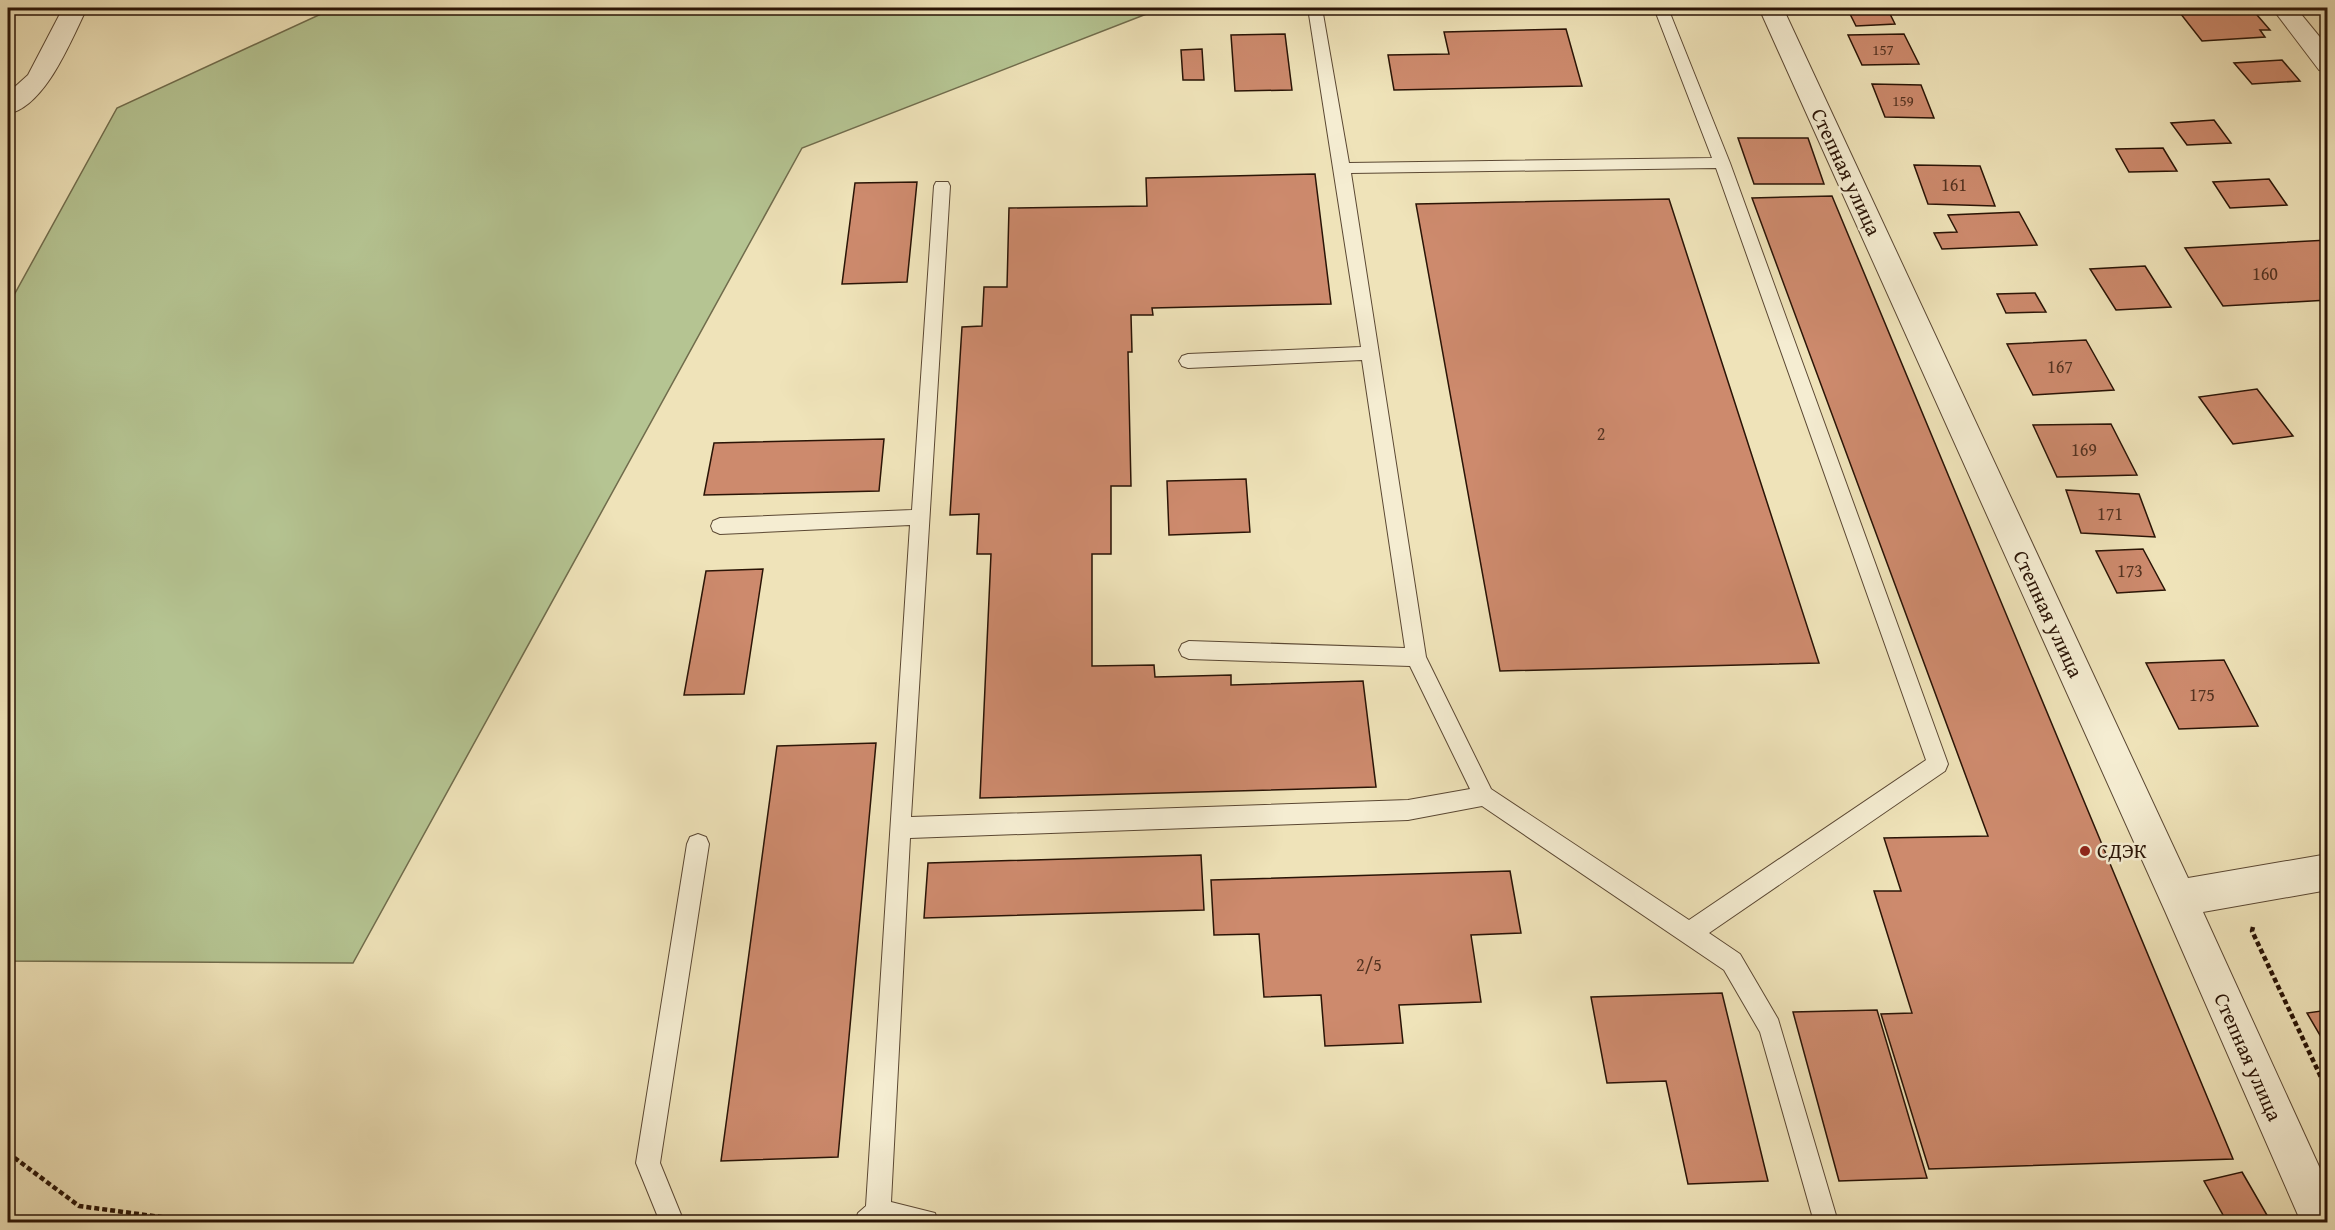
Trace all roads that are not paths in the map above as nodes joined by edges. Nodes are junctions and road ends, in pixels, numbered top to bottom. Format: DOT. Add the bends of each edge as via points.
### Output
graph roads {
  1 [pos="75,8"];
  2 [pos="1315,8"];
  3 [pos="1661,8"];
  4 [pos="1771,8"];
  5 [pos="2284,8"];
  6 [pos="2328,64"];
  7 [pos="8,106"];
  8 [pos="1722,163"];
  9 [pos="1342,168"];
  10 [pos="942,186"];
  11 [pos="1370,353"];
  12 [pos="1188,361"];
  13 [pos="921,517"];
  14 [pos="720,526"];
  15 [pos="1189,650"];
  16 [pos="1416,657"];
  17 [pos="1484,796"];
  18 [pos="900,828"];
  19 [pos="698,844"];
  20 [pos="2328,872"];
  21 [pos="2178,898"];
  22 [pos="1690,933"];
  23 [pos="872,1217"];
  24 [pos="672,1222"];
  25 [pos="926,1222"];
  26 [pos="1826,1222"];
  27 [pos="2322,1222"];
  1 -- 7 [label="street" via="38,80"];
  2 -- 9 [label="lane"];
  3 -- 8 [label="lane"];
  4 -- 21 [label="street, Степная улица"];
  5 -- 6 [label="street"];
  8 -- 9 [label="lane"];
  8 -- 22 [label="lane" via="1938,764"];
  9 -- 11 [label="lane"];
  10 -- 13 [label="lane"];
  11 -- 12 [label="lane"];
  11 -- 16 [label="lane"];
  13 -- 14 [label="lane"];
  13 -- 18 [label="lane"];
  15 -- 16 [label="lane"];
  16 -- 17 [label="lane"];
  17 -- 18 [label="lane" via="1408,810"];
  17 -- 22 [label="lane"];
  18 -- 23 [label="lane"];
  19 -- 24 [label="lane" via="648,1163"];
  20 -- 21 [label="street"];
  21 -- 27 [label="street, Степная улица"];
  22 -- 26 [label="lane" via="1732,962 1770,1027"];
  23 -- 25 [label="lane"];
}
